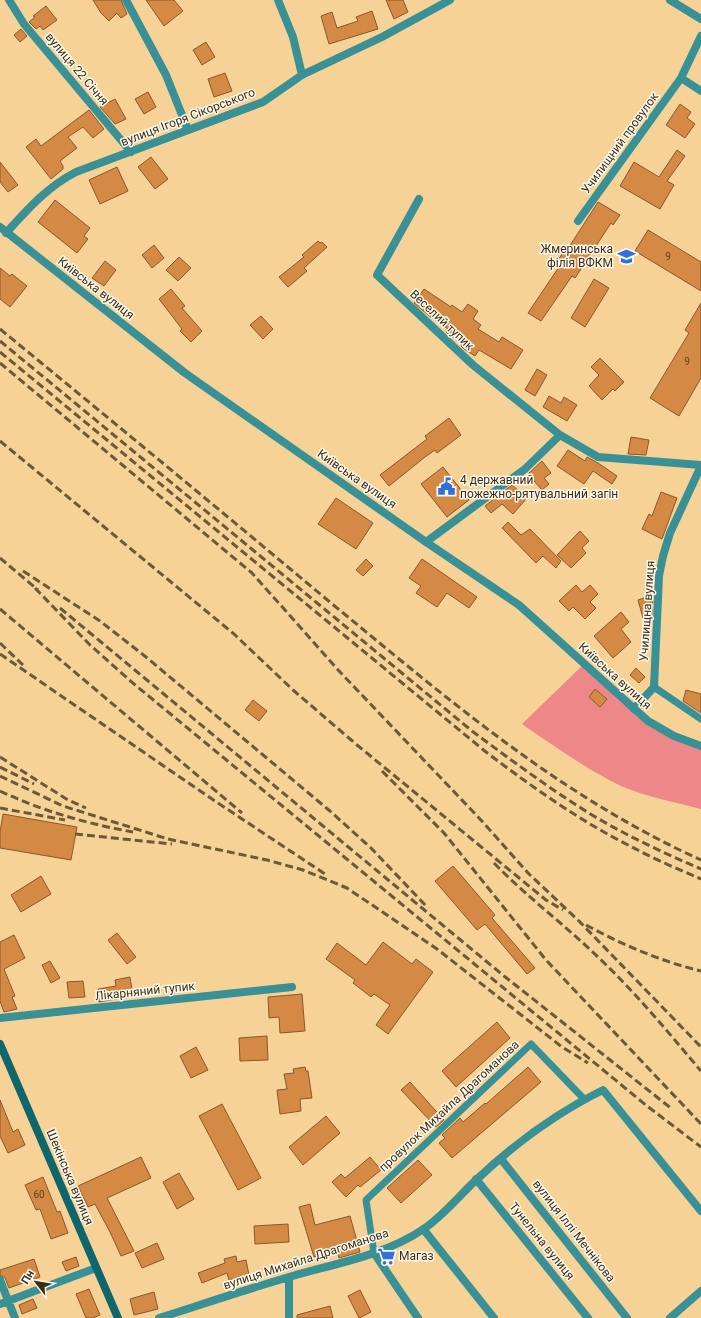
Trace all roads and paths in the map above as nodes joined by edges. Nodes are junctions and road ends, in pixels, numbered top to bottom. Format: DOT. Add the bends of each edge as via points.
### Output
graph roads {
  1 [pos="9,0"];
  2 [pos="126,0"];
  3 [pos="278,0"];
  4 [pos="450,0"];
  5 [pos="670,0"];
  6 [pos="701,19"];
  7 [pos="701,36"];
  8 [pos="302,75"];
  9 [pos="681,78"];
  10 [pos="701,91"];
  11 [pos="188,130"];
  12 [pos="130,152"];
  13 [pos="419,199"];
  14 [pos="578,221"];
  15 [pos="3,230"];
  16 [pos="560,435"];
  17 [pos="701,465"];
  18 [pos="426,542"];
  19 [pos="654,687"];
  20 [pos="634,710"];
  21 [pos="701,719"];
  22 [pos="701,746"];
  23 [pos="292,987"];
  24 [pos="0,1018"];
  25 [pos="0,1045"];
  26 [pos="584,1099"];
  27 [pos="501,1159"];
  28 [pos="476,1179"];
  29 [pos="701,1211"];
  30 [pos="424,1230"];
  31 [pos="374,1253"];
  32 [pos="96,1268"];
  33 [pos="289,1277"];
  34 [pos="0,1280"];
  35 [pos="701,1291"];
  36 [pos="8,1301"];
  37 [pos="0,1304"];
  38 [pos="15,1318"];
  39 [pos="118,1318"];
  40 [pos="159,1318"];
  41 [pos="289,1318"];
  42 [pos="418,1318"];
  43 [pos="494,1318"];
  44 [pos="588,1318"];
  45 [pos="627,1318"];
  46 [pos="670,1318"];
  1 -- 12 [label="street, вулиця 22 Січня" via="24,24"];
  2 -- 11 [label="street" via="166,75"];
  3 -- 8 [label="street" via="293,37"];
  4 -- 8 [label="street, вулиця Ігоря Сікорського" via="382,37"];
  5 -- 6 [label="street"];
  7 -- 9 [label="street, Училищний провулок"];
  8 -- 11 [label="street, вулиця Ігоря Сікорського" via="263,102"];
  9 -- 10 [label="street"];
  9 -- 14 [label="street, Училищний провулок"];
  11 -- 12 [label="street, вулиця Ігоря Сікорського"];
  12 -- 15 [label="street, вулиця Ігоря Сікорського" via="62,179"];
  13 -- 16 [label="street, Веселий тупик" via="377,275 473,365"];
  15 -- 18 [label="street, Київська вулиця" via="185,374"];
  16 -- 17 [label="street" via="598,457"];
  16 -- 18 [label="street" via="525,469"];
  17 -- 19 [label="street, Училищна вулиця" via="670,534 663,556 659,576"];
  18 -- 20 [label="street, Київська вулиця" via="524,609"];
  19 -- 20 [label="street"];
  19 -- 21 [label="lane"];
  20 -- 22 [label="street, Київська вулиця" via="665,732"];
  23 -- 24 [label="street, Лікарняний тупик"];
  25 -- 32 [label="main road, Шекінська вулиця"];
  26 -- 27 [label="street, вулиця Михайла Драгоманова" via="533,1132"];
  26 -- 29 [label="street, вулиця Михайла Драгоманова" via="603,1090"];
  26 -- 31 [label="lane, провулок Михайла Драгоманова" via="531,1044 366,1200"];
  27 -- 28 [label="street, вулиця Михайла Драгоманова"];
  27 -- 45 [label="street, вулиця Іллі Мечнікова"];
  28 -- 30 [label="street, вулиця Михайла Драгоманова"];
  28 -- 44 [label="street, Тунельна вулиця"];
  30 -- 31 [label="street, вулиця Михайла Драгоманова"];
  30 -- 43 [label="street"];
  31 -- 33 [label="street, вулиця Михайла Драгоманова"];
  31 -- 42 [label="street"];
  32 -- 36 [label="street"];
  32 -- 39 [label="main road, Шекінська вулиця"];
  33 -- 40 [label="street, вулиця Михайла Драгоманова"];
  33 -- 41 [label="street"];
  34 -- 36 [label="street"];
  35 -- 46 [label="street"];
  36 -- 37 [label="street"];
  36 -- 38 [label="street"];
}
